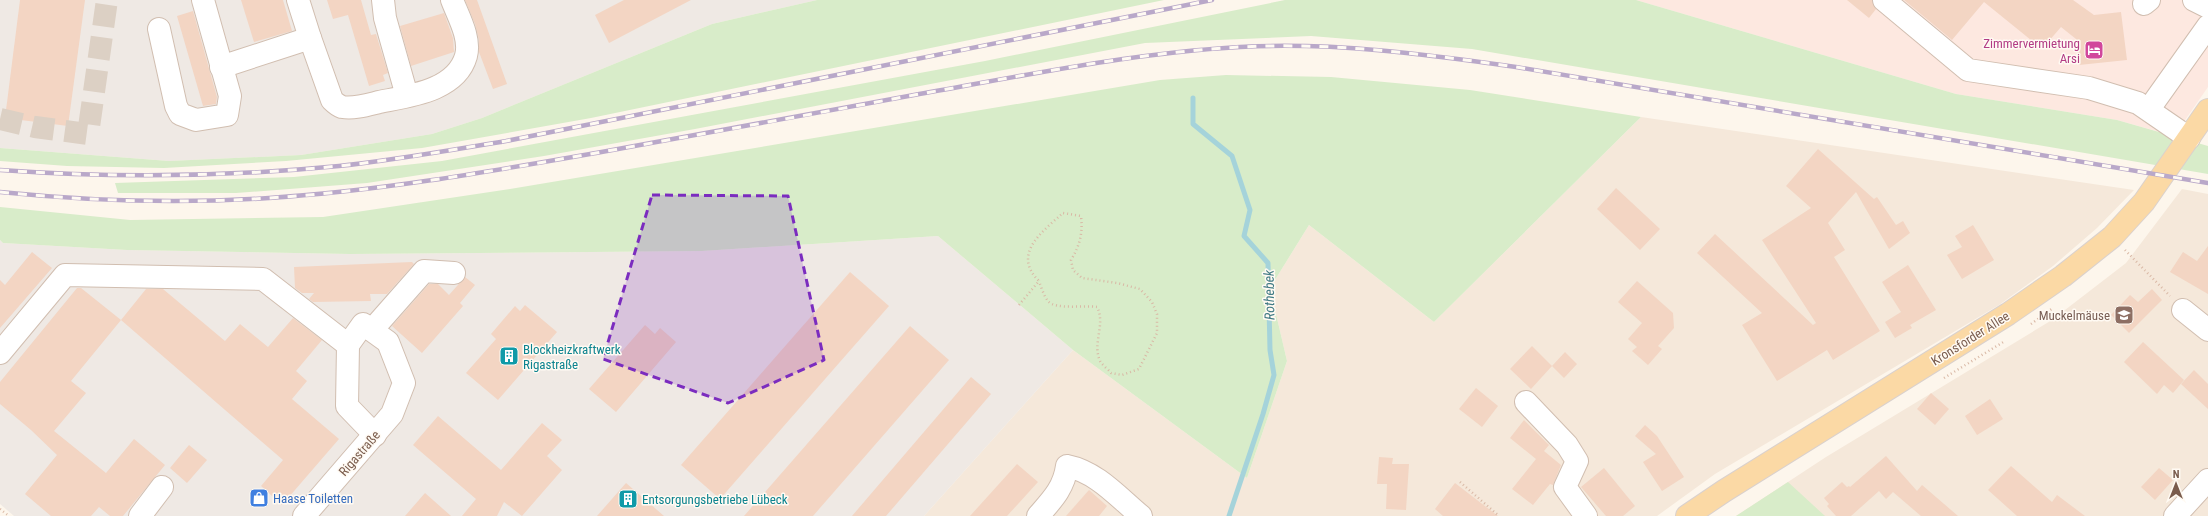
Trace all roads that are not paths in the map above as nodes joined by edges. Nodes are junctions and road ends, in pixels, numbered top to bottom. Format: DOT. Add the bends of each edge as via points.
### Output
graph roads {
  1 [pos="203,0"];
  2 [pos="298,0"];
  3 [pos="383,0"];
  4 [pos="452,0"];
  5 [pos="1884,0"];
  6 [pos="2194,0"];
  7 [pos="2208,7"];
  8 [pos="2208,26"];
  9 [pos="158,29"];
  10 [pos="310,38"];
  11 [pos="221,67"];
  12 [pos="407,96"];
  13 [pos="2149,109"];
  14 [pos="2208,110"];
  15 [pos="2189,138"];
  16 [pos="454,273"];
  17 [pos="2184,310"];
  18 [pos="372,330"];
  19 [pos="2208,330"];
  20 [pos="348,344"];
  21 [pos="0,353"];
  22 [pos="1526,402"];
  23 [pos="374,435"];
  24 [pos="2208,480"];
  25 [pos="162,488"];
  26 [pos="140,516"];
  27 [pos="304,516"];
  28 [pos="1038,516"];
  29 [pos="1141,516"];
  30 [pos="1586,516"];
  31 [pos="1688,516"];
  32 [pos="2175,516"];
  1 -- 11 [label="street"];
  2 -- 10 [label="street"];
  3 -- 12 [label="street" via="385,18"];
  4 -- 12 [label="street" via="467,43 464,64 441,84 426,92"];
  5 -- 13 [label="street" via="1968,70 2089,88 2138,103"];
  6 -- 7 [label="street"];
  8 -- 13 [label="street"];
  9 -- 11 [label="street" via="180,114 196,120 226,115 230,96"];
  10 -- 11 [label="street"];
  10 -- 12 [label="street" via="332,100 341,107 357,107"];
  13 -- 15 [label="street"];
  14 -- 15 [label="main road, Kronsforder Allee"];
  15 -- 31 [label="main road, Kronsforder Allee" via="2138,208 2112,237 2063,276 2008,314"];
  16 -- 18 [label="street" via="424,271"];
  17 -- 19 [label="street"];
  18 -- 20 [label="street" via="364,324"];
  18 -- 23 [label="street, Rigastraße" via="388,342 404,383 392,414"];
  20 -- 21 [label="street" via="263,279 65,276"];
  20 -- 23 [label="street" via="347,406"];
  22 -- 30 [label="street" via="1567,445 1577,461 1565,487"];
  23 -- 27 [label="street, Rigastraße"];
  24 -- 32 [label="street"];
  25 -- 26 [label="street"];
  28 -- 29 [label="street" via="1060,491 1066,479 1067,466 1093,475"];
}
